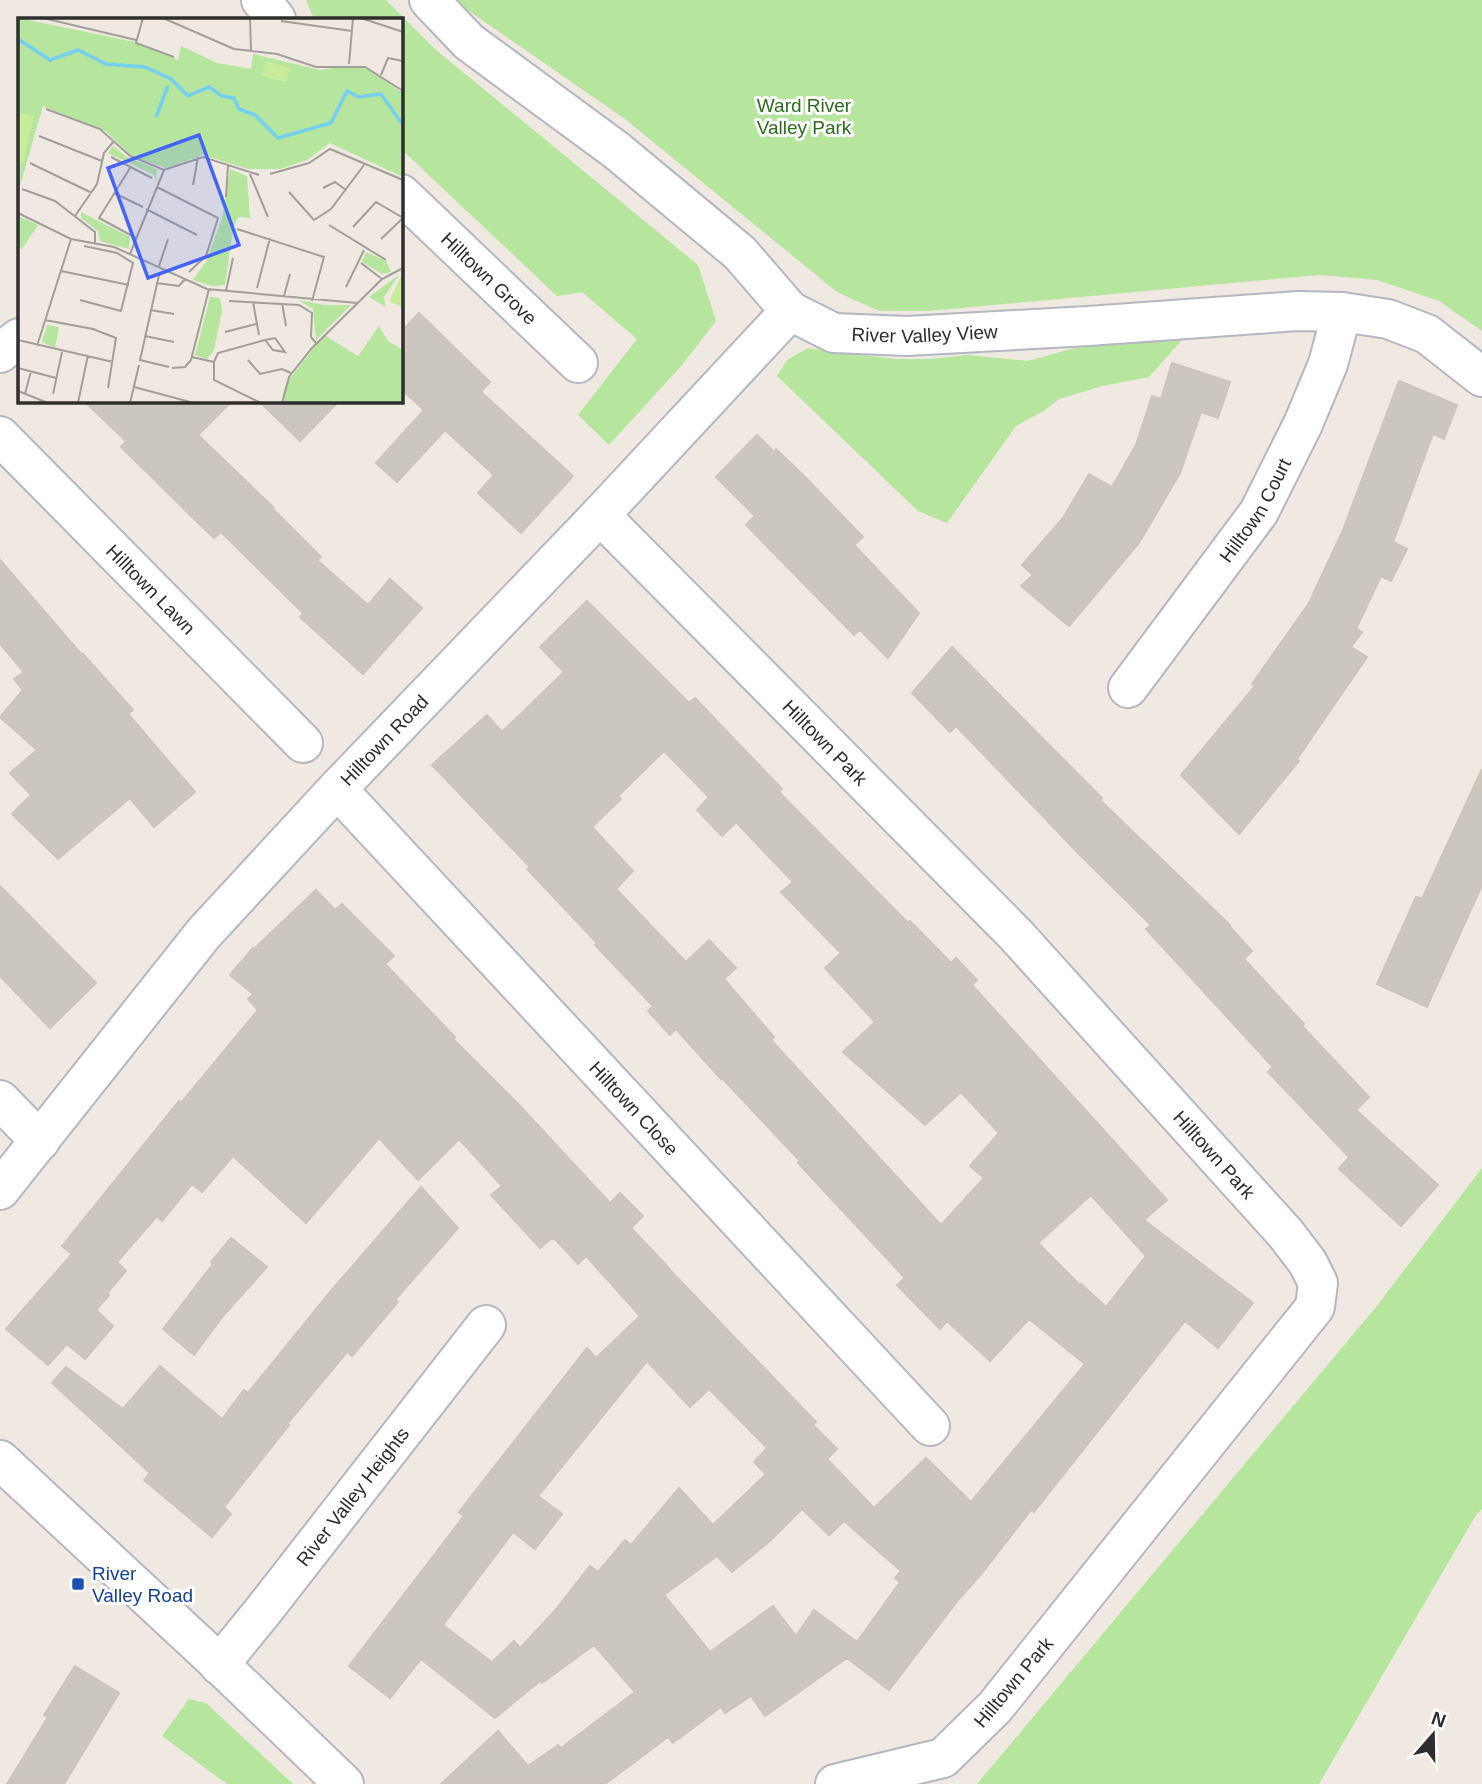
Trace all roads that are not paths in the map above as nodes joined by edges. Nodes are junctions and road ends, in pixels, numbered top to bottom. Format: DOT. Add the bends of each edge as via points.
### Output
graph roads {
  1 [pos="261,0"];
  2 [pos="429,0"];
  3 [pos="275,18"];
  4 [pos="402,195"];
  5 [pos="790,310"];
  6 [pos="1342,312"];
  7 [pos="18,339"];
  8 [pos="0,353"];
  9 [pos="578,363"];
  10 [pos="1482,377"];
  11 [pos="0,436"];
  12 [pos="600,515"];
  13 [pos="1128,688"];
  14 [pos="303,743"];
  15 [pos="337,789"];
  16 [pos="0,1100"];
  17 [pos="40,1141"];
  18 [pos="0,1189"];
  19 [pos="486,1325"];
  20 [pos="930,1426"];
  21 [pos="0,1460"];
  22 [pos="219,1665"];
  23 [pos="344,1784"];
  24 [pos="835,1784"];
  1 -- 3 [label="street"];
  2 -- 5 [label="street, River Valley View" via="469,42 616,150 740,253"];
  4 -- 9 [label="street, Hilltown Grove"];
  5 -- 6 [label="street, River Valley View" via="834,332 907,336"];
  5 -- 12 [label="street, Hilltown Road"];
  6 -- 10 [label="street, River Valley View" via="1388,318 1427,334"];
  6 -- 13 [label="street, Hilltown Court" via="1328,365 1259,513"];
  7 -- 8 [label="street"];
  11 -- 14 [label="street, Hilltown Lawn"];
  12 -- 15 [label="street, Hilltown Road"];
  12 -- 24 [label="street, Hilltown Park" via="1016,935 1286,1234 1318,1283 1315,1307 995,1707 943,1758"];
  15 -- 17 [label="street, Hilltown Road" via="204,933"];
  15 -- 20 [label="street, Hilltown Close"];
  16 -- 17 [label="street"];
  17 -- 18 [label="street, Hilltown Road"];
  19 -- 22 [label="street, River Valley Heights"];
  21 -- 22 [label="street"];
  22 -- 23 [label="street"];
}
